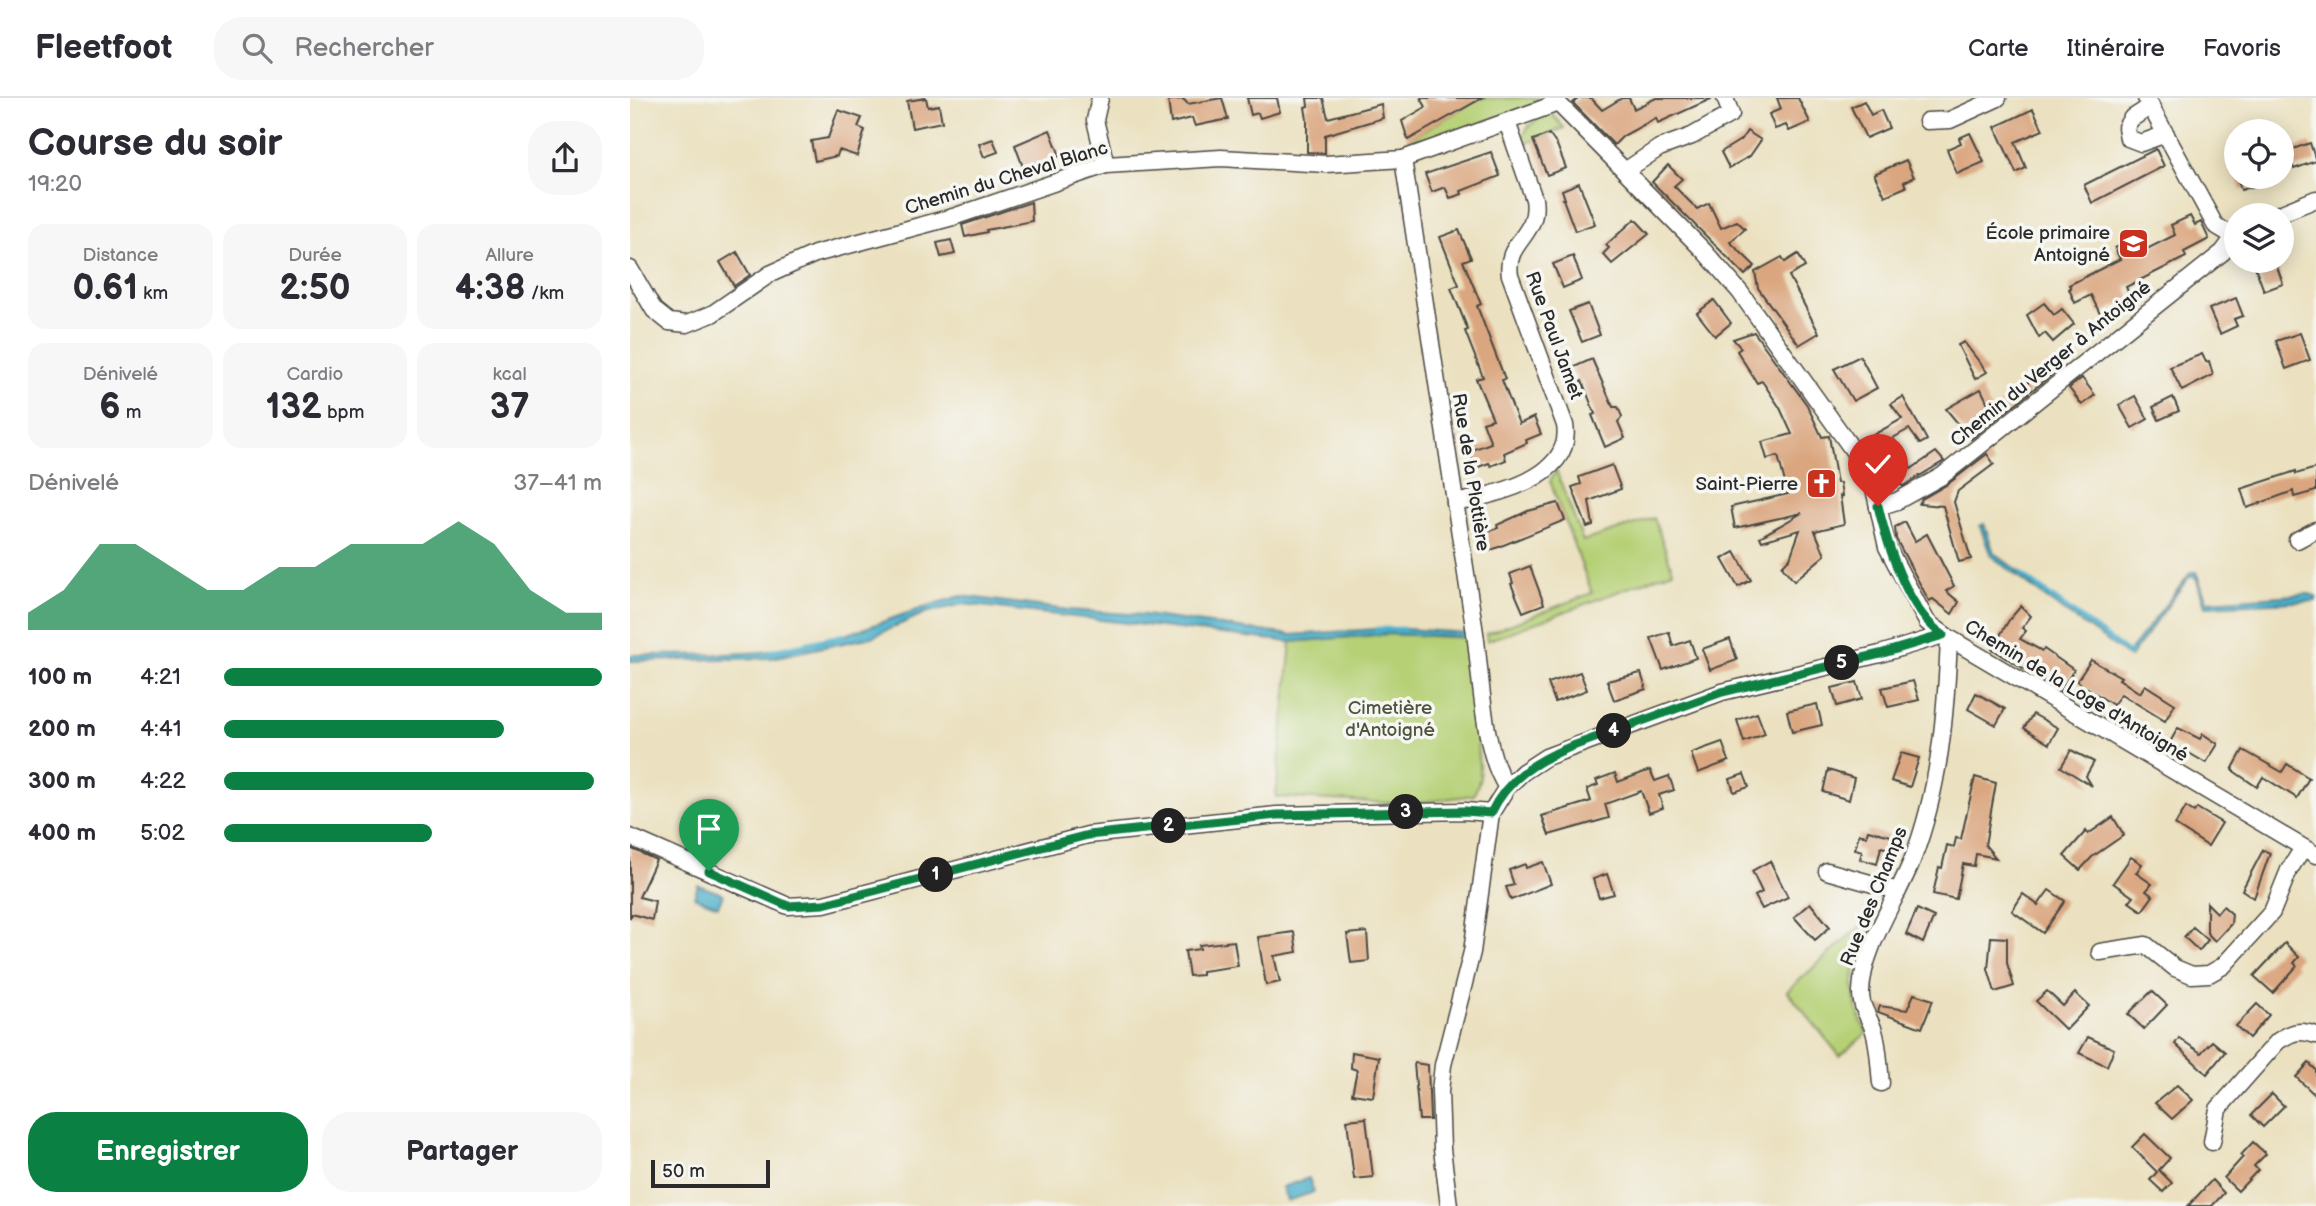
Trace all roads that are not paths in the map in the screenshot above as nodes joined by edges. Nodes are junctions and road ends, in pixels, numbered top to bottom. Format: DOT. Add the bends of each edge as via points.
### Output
graph roads {
  1 [pos="1100,98"];
  2 [pos="1725,98"];
  3 [pos="1998,98"];
  4 [pos="1555,101"];
  5 [pos="2148,102"];
  6 [pos="1927,121"];
  7 [pos="1507,122"];
  8 [pos="2166,134"];
  9 [pos="1403,159"];
  10 [pos="1106,165"];
  11 [pos="1625,171"];
  12 [pos="2316,199"];
  13 [pos="2294,208"];
  14 [pos="2224,230"];
  15 [pos="2224,251"];
  16 [pos="630,269"];
  17 [pos="1455,503"];
  18 [pos="1878,506"];
  19 [pos="2316,530"];
  20 [pos="2297,541"];
  21 [pos="1946,637"];
  22 [pos="1507,787"];
  23 [pos="1491,813"];
  24 [pos="630,836"];
  25 [pos="2310,852"];
  26 [pos="1827,871"];
  27 [pos="1898,891"];
  28 [pos="2101,952"];
  29 [pos="2316,1035"];
  30 [pos="1881,1083"];
  31 [pos="2212,1142"];
  32 [pos="1449,1206"];
  1 -- 10 [label="street" via="1095,120"];
  2 -- 11 [label="street" via="1731,114 1659,148"];
  3 -- 6 [label="street" via="1950,120"];
  4 -- 7 [label="street, Chemin du Cheval Blanc"];
  4 -- 11 [label="street, Chemin de la Loge d'Antoigné"];
  5 -- 8 [label="street"];
  5 -- 8 [label="street" via="2126,127 2128,138 2141,143"];
  7 -- 9 [label="street, Chemin du Cheval Blanc"];
  7 -- 17 [label="street, Rue Paul Jamet" via="1536,210 1535,220 1510,256 1510,275 1567,435 1560,453 1539,476 1493,495"];
  8 -- 14 [label="street" via="2215,225"];
  9 -- 10 [label="street, Chemin du Cheval Blanc" via="1326,164 1221,158"];
  9 -- 17 [label="street, Rue de la Plottière"];
  10 -- 16 [label="street, Chemin du Cheval Blanc" via="953,217 815,254 770,274 712,314 687,324 669,322 654,310"];
  11 -- 18 [label="street, Chemin de la Loge d'Antoigné" via="1740,292 1860,460"];
  12 -- 13 [label="street"];
  15 -- 18 [label="street, Chemin du Verger à Antoigné" via="1942,476"];
  17 -- 22 [label="street, Rue de la Plottière" via="1491,755"];
  18 -- 21 [label="street, Chemin de la Loge d'Antoigné" via="1888,547 1904,581 1927,622"];
  19 -- 20 [label="street"];
  21 -- 22 [label="street" via="1722,692 1546,757"];
  21 -- 25 [label="street, Chemin de la Loge d'Antoigné"];
  21 -- 27 [label="street, Rue des Champs" via="1945,706 1936,771 1926,818"];
  22 -- 23 [label="street"];
  23 -- 24 [label="street" via="1277,815 1088,835 824,904 788,906"];
  23 -- 32 [label="street" via="1472,952 1440,1091 1441,1149"];
  25 -- 28 [label="street" via="2289,870 2272,912 2222,966 2208,974 2183,972 2146,945"];
  26 -- 27 [label="street"];
  27 -- 30 [label="street, Rue des Champs" via="1862,977 1861,995 1874,1031"];
  29 -- 31 [label="street" via="2290,1033 2278,1041 2218,1109"];
}
